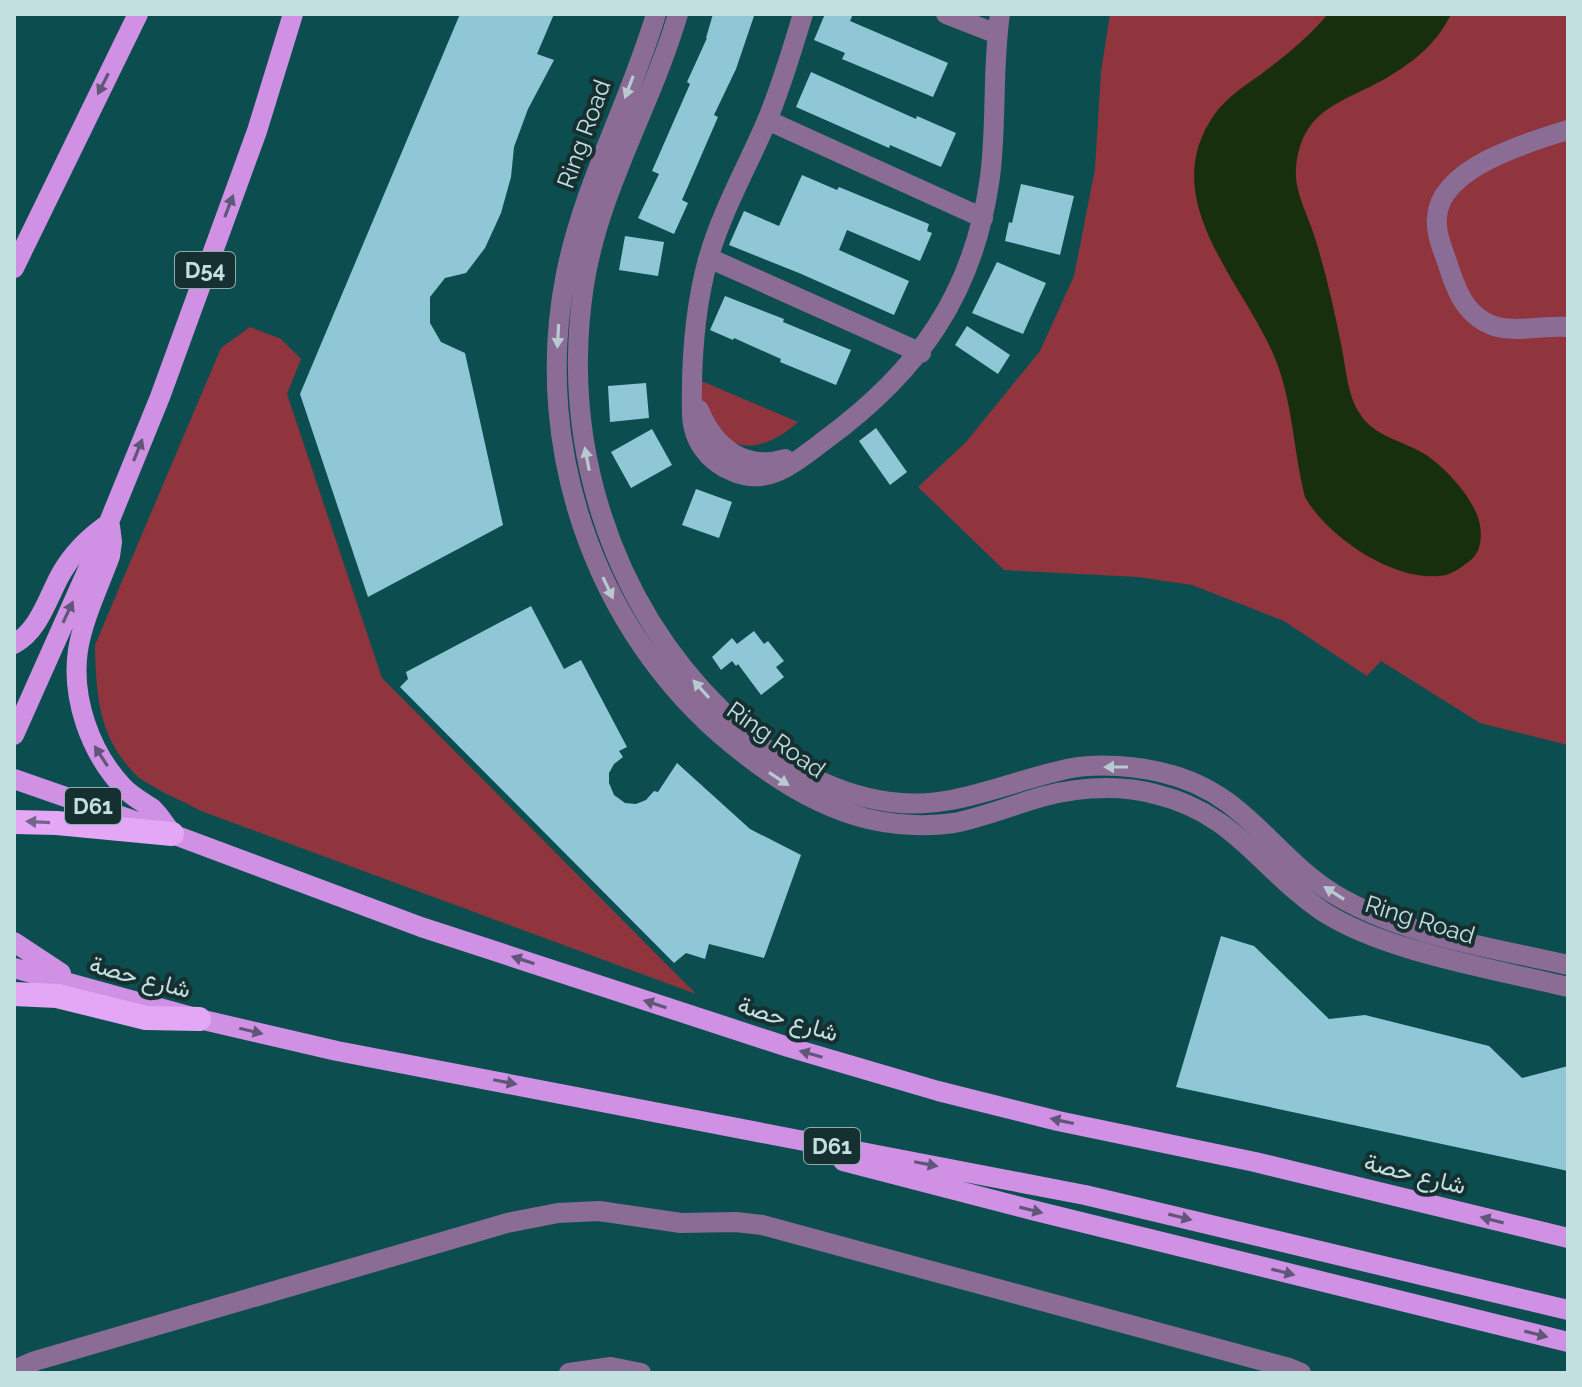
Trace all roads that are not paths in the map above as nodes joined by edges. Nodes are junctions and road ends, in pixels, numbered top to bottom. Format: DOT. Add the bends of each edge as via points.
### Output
graph roads {
  1 [pos="138,14"];
  2 [pos="293,14"];
  3 [pos="656,14"];
  4 [pos="678,14"];
  5 [pos="803,14"];
  6 [pos="946,14"];
  7 [pos="998,24"];
  8 [pos="767,120"];
  9 [pos="1568,130"];
  10 [pos="983,218"];
  11 [pos="709,258"];
  12 [pos="14,268"];
  13 [pos="1568,327"];
  14 [pos="921,353"];
  15 [pos="109,522"];
  16 [pos="14,644"];
  17 [pos="50,652"];
  18 [pos="14,694"];
  19 [pos="14,735"];
  20 [pos="14,779"];
  21 [pos="14,822"];
  22 [pos="172,834"];
  23 [pos="14,942"];
  24 [pos="1568,965"];
  25 [pos="14,968"];
  26 [pos="1568,987"];
  27 [pos="94,991"];
  28 [pos="14,994"];
  29 [pos="199,1019"];
  30 [pos="658,1111"];
  31 [pos="1568,1238"];
  32 [pos="1568,1310"];
  33 [pos="1568,1342"];
  34 [pos="14,1370"];
  35 [pos="569,1373"];
  36 [pos="641,1373"];
  37 [pos="1301,1373"];
  1 -- 12 [label="main road, one-way"];
  15 -- 2 [label="main road, D54, one-way" via="257,131"];
  3 -- 26 [label="street, Ring Road, one-way" via="579,224 564,285 556,373 559,421 580,521 622,618 689,707 727,742 791,787 833,809 871,820 949,823 1055,793 1111,788 1182,802 1221,821 1322,911 1360,931"];
  24 -- 4 [label="street, Ring Road, one-way" via="1454,939 1360,909 1305,872 1233,804 1167,773 1077,767 981,795 892,803 849,794 809,777 740,728 702,691 642,609 619,563 588,470 577,375 581,311 597,233"];
  5 -- 8 [label="street"];
  6 -- 7 [label="street"];
  7 -- 10 [label="street"];
  8 -- 10 [label="street"];
  8 -- 11 [label="street"];
  9 -- 13 [label="street" via="1523,145 1458,179 1441,199 1436,223 1455,287 1474,315 1506,328"];
  10 -- 14 [label="street" via="958,288"];
  11 -- 14 [label="street"];
  11 -- 14 [label="street" via="695,326 693,391 717,443 747,461 780,460 811,451 869,405"];
  15 -- 16 [label="main road" via="71,558 33,628"];
  17 -- 15 [label="main road, D54, one-way"];
  22 -- 15 [label="main road, one-way" via="111,771 95,747 82,708 78,649 110,556"];
  17 -- 18 [label="main road"];
  17 -- 19 [label="main road, D54"];
  20 -- 22 [label="main road, شارع حصة / D61"];
  22 -- 21 [label="highway, one-way"];
  31 -- 22 [label="main road, شارع حصة / D61, one-way" via="893,1078 421,927"];
  23 -- 27 [label="main road"];
  25 -- 27 [label="main road, شارع حصة / D61"];
  27 -- 29 [label="main road, شارع حصة / D61"];
  28 -- 29 [label="highway" via="57,996 146,1018"];
  29 -- 30 [label="main road, شارع حصة / D61, one-way" via="337,1051"];
  30 -- 32 [label="main road, شارع حصة / D61, one-way" via="1101,1199"];
  30 -- 33 [label="main road, one-way" via="716,1134"];
  34 -- 37 [label="street" via="524,1219 599,1211 681,1223 762,1225"];
  35 -- 36 [label="street" via="611,1367"];
}
